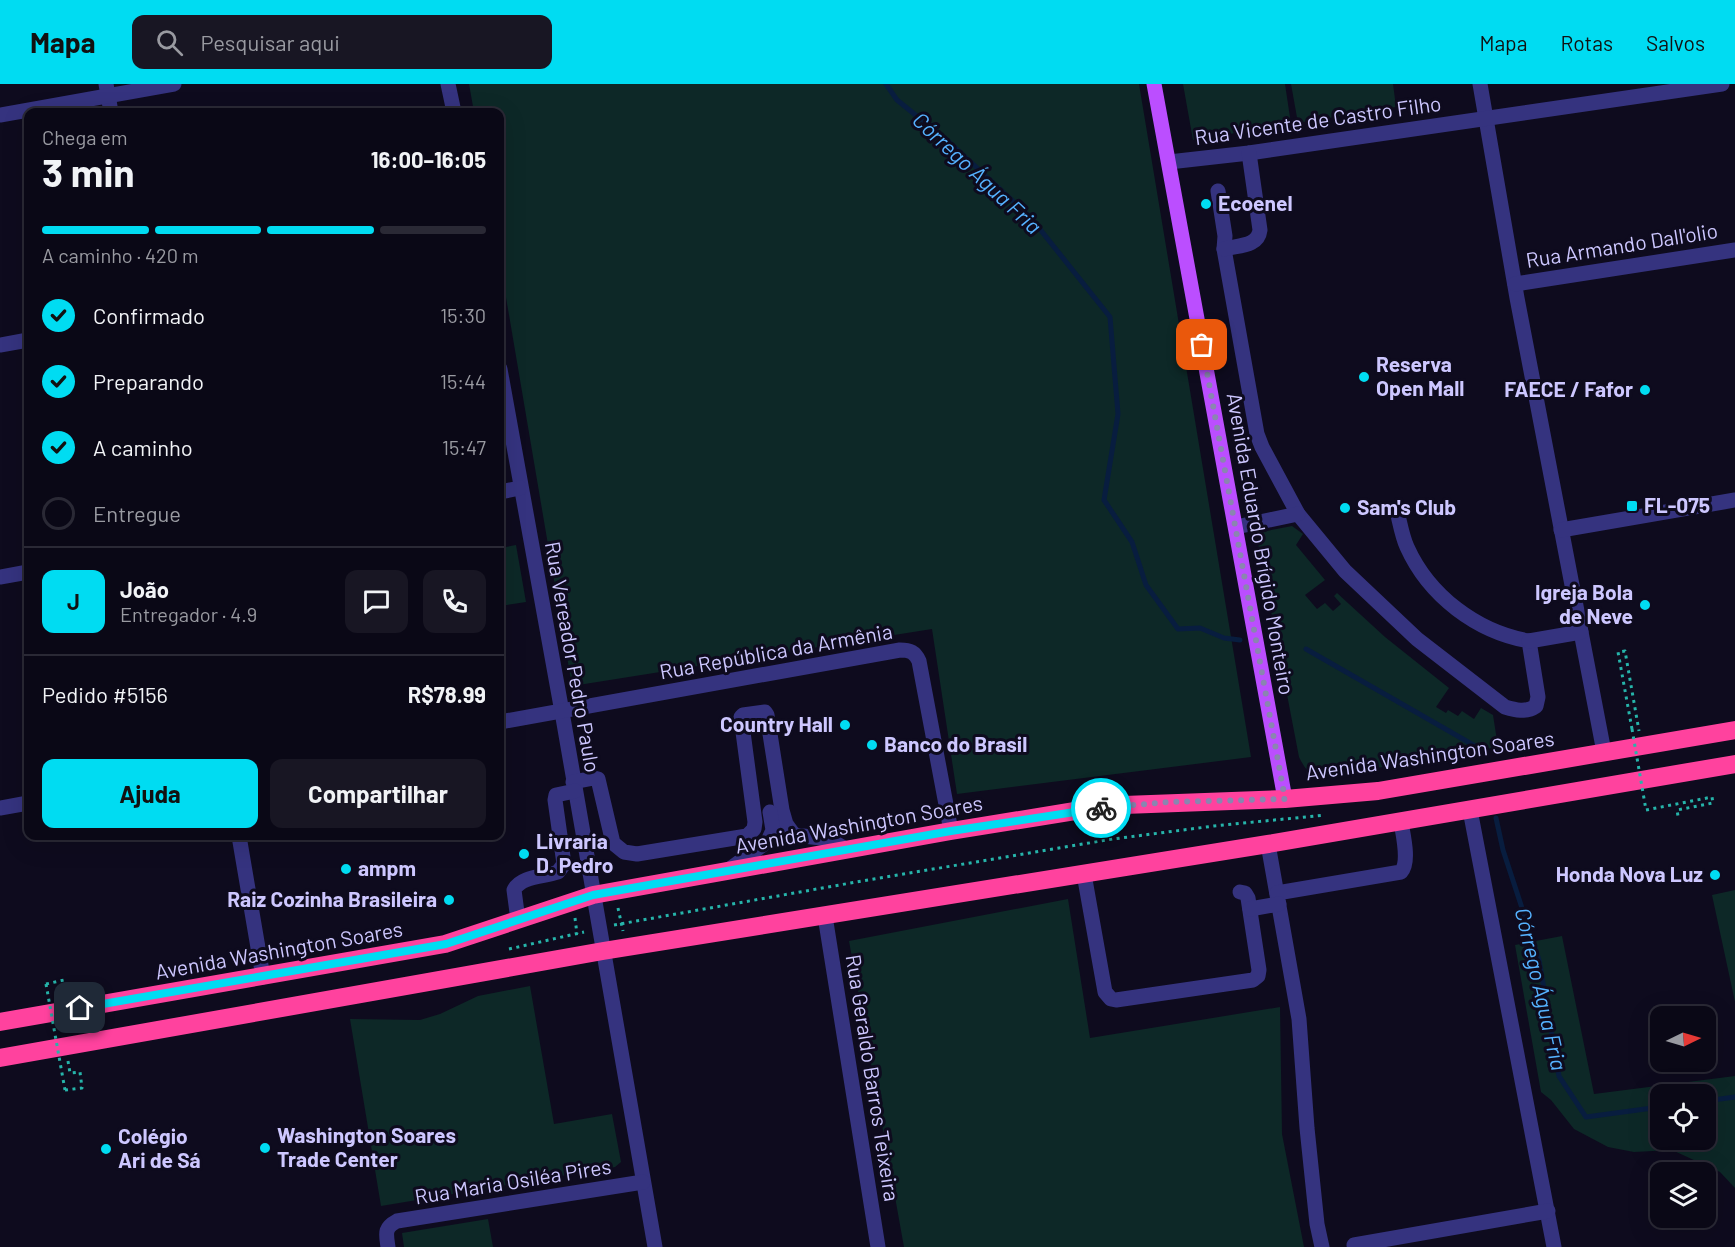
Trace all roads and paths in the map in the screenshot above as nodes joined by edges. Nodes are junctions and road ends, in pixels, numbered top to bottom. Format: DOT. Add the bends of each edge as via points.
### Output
graph roads {
  1 [pos="174,84"];
  2 [pos="448,84"];
  3 [pos="1154,84"];
  4 [pos="1480,84"];
  5 [pos="1722,84"];
  6 [pos="107,90"];
  7 [pos="30,108"];
  8 [pos="110,108"];
  9 [pos="453,108"];
  10 [pos="24,109"];
  11 [pos="0,115"];
  12 [pos="1486,119"];
  13 [pos="1249,153"];
  14 [pos="1169,162"];
  15 [pos="1218,191"];
  16 [pos="1224,249"];
  17 [pos="1735,250"];
  18 [pos="1515,284"];
  19 [pos="24,341"];
  20 [pos="0,345"];
  21 [pos="504,393"];
  22 [pos="520,488"];
  23 [pos="504,491"];
  24 [pos="1735,500"];
  25 [pos="1397,511"];
  26 [pos="1298,514"];
  27 [pos="1236,527"];
  28 [pos="1561,530"];
  29 [pos="24,573"];
  30 [pos="0,577"];
  31 [pos="1581,632"];
  32 [pos="1529,641"];
  33 [pos="562,712"];
  34 [pos="504,722"];
  35 [pos="1735,730"];
  36 [pos="1642,745"];
  37 [pos="1604,752"];
  38 [pos="1641,764"];
  39 [pos="1735,764"];
  40 [pos="1629,766"];
  41 [pos="574,786"];
  42 [pos="1285,799"];
  43 [pos="24,804"];
  44 [pos="0,808"];
  45 [pos="1470,810"];
  46 [pos="770,812"];
  47 [pos="1325,815"];
  48 [pos="1678,816"];
  49 [pos="1401,822"];
  50 [pos="951,831"];
  51 [pos="794,835"];
  52 [pos="239,840"];
  53 [pos="768,841"];
  54 [pos="1268,844"];
  55 [pos="847,850"];
  56 [pos="727,871"];
  57 [pos="1084,874"];
  58 [pos="1240,892"];
  59 [pos="593,895"];
  60 [pos="1278,898"];
  61 [pos="618,906"];
  62 [pos="1250,909"];
  63 [pos="825,916"];
  64 [pos="575,918"];
  65 [pos="518,920"];
  66 [pos="621,924"];
  67 [pos="599,928"];
  68 [pos="577,934"];
  69 [pos="624,934"];
  70 [pos="579,943"];
  71 [pos="500,951"];
  72 [pos="603,951"];
  73 [pos="263,977"];
  74 [pos="56,994"];
  75 [pos="0,1022"];
  76 [pos="59,1031"];
  77 [pos="47,1033"];
  78 [pos="0,1058"];
  79 [pos="70,1073"];
  80 [pos="643,1182"];
  81 [pos="1548,1211"];
  82 [pos="1354,1245"];
  83 [pos="388,1247"];
  84 [pos="654,1247"];
  85 [pos="878,1247"];
  86 [pos="1322,1247"];
  87 [pos="1554,1247"];
  1 -- 6 [label="street"];
  2 -- 9 [label="street"];
  3 -- 14 [label="main road, Avenida Eduardo Brígido Monteiro"];
  4 -- 12 [label="street"];
  5 -- 12 [label="street, Rua Vicente de Castro Filho"];
  6 -- 7 [label="street"];
  6 -- 8 [label="street"];
  10 -- 11 [label="street"];
  12 -- 13 [label="street, Rua Vicente de Castro Filho"];
  12 -- 18 [label="street"];
  13 -- 14 [label="street, Rua Vicente de Castro Filho"];
  13 -- 16 [label="street" via="1259,237 1254,242"];
  14 -- 27 [label="main road, Avenida Eduardo Brígido Monteiro"];
  15 -- 16 [label="street"];
  16 -- 26 [label="street" via="1257,434"];
  17 -- 18 [label="street, Rua Armando Dall'olio"];
  18 -- 28 [label="street"];
  19 -- 20 [label="street"];
  21 -- 22 [label="street, Rua Vereador Pedro Paulo"];
  22 -- 23 [label="street"];
  22 -- 33 [label="street, Rua Vereador Pedro Paulo"];
  24 -- 28 [label="street"];
  25 -- 32 [label="street" via="1407,547 1434,588 1471,620"];
  26 -- 27 [label="street"];
  26 -- 32 [label="street" via="1345,571 1417,639 1505,707 1515,710 1532,709 1538,702"];
  27 -- 42 [label="main road, Avenida Eduardo Brígido Monteiro"];
  28 -- 31 [label="street"];
  29 -- 30 [label="street"];
  31 -- 32 [label="street"];
  31 -- 37 [label="street"];
  33 -- 34 [label="street, Rua República da Armênia"];
  33 -- 41 [label="street, Rua Vereador Pedro Paulo"];
  33 -- 50 [label="street, Rua República da Armênia" via="909,650 919,661"];
  35 -- 36 [label="highway, Avenida Washington Soares"];
  36 -- 37 [label="highway, Avenida Washington Soares"];
  36 -- 48 [label="path, bridge" via="1624,651 1618,652 1646,810 1712,797 1713,803 1677,810"];
  37 -- 42 [label="highway, Avenida Washington Soares" via="1378,791"];
  38 -- 40 [label="path"];
  39 -- 45 [label="highway"];
  41 -- 51 [label="street" via="598,779 614,843 624,852 637,854 747,836 755,822 741,717 765,712 782,810"];
  41 -- 59 [label="street, Rua Vereador Pedro Paulo"];
  41 -- 65 [label="street" via="556,795 555,800 564,864 558,872 516,886"];
  42 -- 50 [label="highway, Avenida Washington Soares" via="1124,805"];
  43 -- 44 [label="street"];
  45 -- 49 [label="highway"];
  45 -- 81 [label="street"];
  46 -- 53 [label="street" via="773,830"];
  47 -- 66 [label="path, Avenida Washington Soares" via="1113,839"];
  49 -- 54 [label="highway"];
  49 -- 60 [label="street" via="1406,860 1401,872"];
  50 -- 55 [label="highway, Avenida Washington Soares"];
  51 -- 53 [label="street"];
  51 -- 55 [label="street" via="832,841"];
  52 -- 73 [label="street"];
  53 -- 56 [label="street"];
  54 -- 57 [label="highway"];
  54 -- 60 [label="street"];
  55 -- 56 [label="highway, Avenida Washington Soares"];
  56 -- 59 [label="highway, Avenida Washington Soares"];
  57 -- 62 [label="street" via="1105,992 1111,999 1253,980 1259,969"];
  57 -- 63 [label="highway"];
  58 -- 62 [label="street" via="1248,898"];
  59 -- 65 [label="highway, Avenida Washington Soares"];
  59 -- 67 [label="street, Rua Vereador Pedro Paulo"];
  60 -- 62 [label="street"];
  60 -- 86 [label="street" via="1299,1019"];
  61 -- 66 [label="path"];
  63 -- 72 [label="highway"];
  63 -- 85 [label="street, Rua Geraldo Barros Teixeira"];
  64 -- 68 [label="path"];
  65 -- 73 [label="highway, Avenida Washington Soares" via="446,944"];
  66 -- 67 [label="path, Avenida Washington Soares"];
  66 -- 69 [label="path"];
  67 -- 68 [label="path, Avenida Washington Soares"];
  67 -- 72 [label="street, Rua Vereador Pedro Paulo"];
  68 -- 70 [label="path"];
  68 -- 71 [label="path, Avenida Washington Soares"];
  72 -- 78 [label="highway"];
  72 -- 80 [label="street, Rua Vereador Pedro Paulo"];
  73 -- 75 [label="highway, Avenida Washington Soares"];
  74 -- 79 [label="path, bridge" via="66,993 64,980 46,984 65,1090 82,1088 80,1072"];
  76 -- 77 [label="path"];
  80 -- 83 [label="street, Rua Maria Osiléa Pires" via="397,1221 389,1226"];
  80 -- 84 [label="street, Rua Vereador Pedro Paulo"];
  81 -- 82 [label="street"];
  81 -- 87 [label="street"];
}
